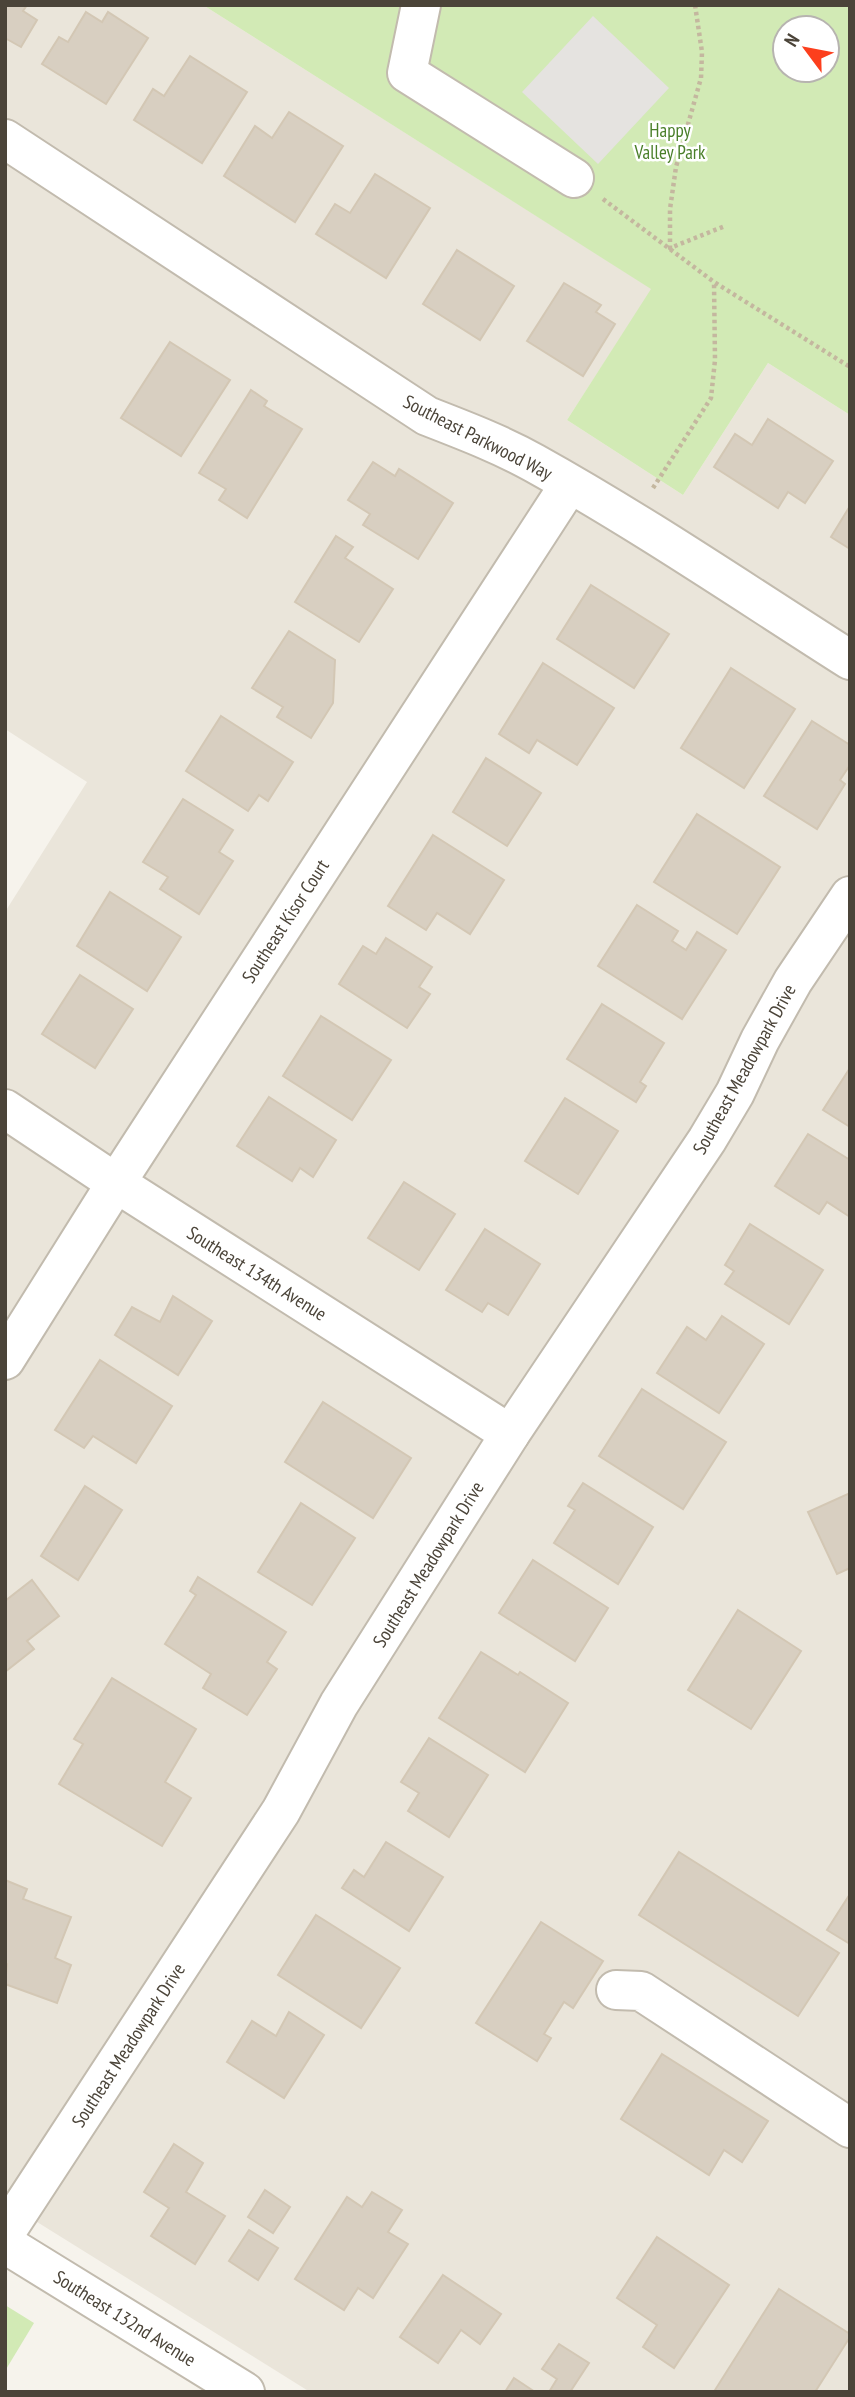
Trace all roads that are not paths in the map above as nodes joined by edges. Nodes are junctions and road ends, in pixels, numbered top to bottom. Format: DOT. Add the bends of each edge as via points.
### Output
graph roads {
  1 [pos="421,5"];
  2 [pos="5,139"];
  3 [pos="573,178"];
  4 [pos="569,485"];
  5 [pos="850,660"];
  6 [pos="850,896"];
  7 [pos="5,1109"];
  8 [pos="116,1183"];
  9 [pos="5,1360"];
  10 [pos="510,1434"];
  11 [pos="616,1990"];
  12 [pos="850,2128"];
  13 [pos="5,2233"];
  14 [pos="5,2244"];
  15 [pos="245,2392"];
  1 -- 3 [label="street" via="407,73"];
  2 -- 4 [label="street, Southeast Parkwood Way" via="427,416 492,442"];
  4 -- 5 [label="street, Southeast Parkwood Way"];
  4 -- 8 [label="street, Southeast Kisor Court"];
  6 -- 10 [label="street, Southeast Meadowpark Drive" via="793,981 707,1140"];
  7 -- 8 [label="street, Southeast 134th Avenue"];
  8 -- 9 [label="street, Southeast Kisor Court"];
  8 -- 10 [label="street, Southeast 134th Avenue"];
  10 -- 13 [label="street, Southeast Meadowpark Drive" via="340,1704 281,1811"];
  11 -- 12 [label="street" via="641,1991"];
  14 -- 15 [label="street, Southeast 132nd Avenue"];
}
